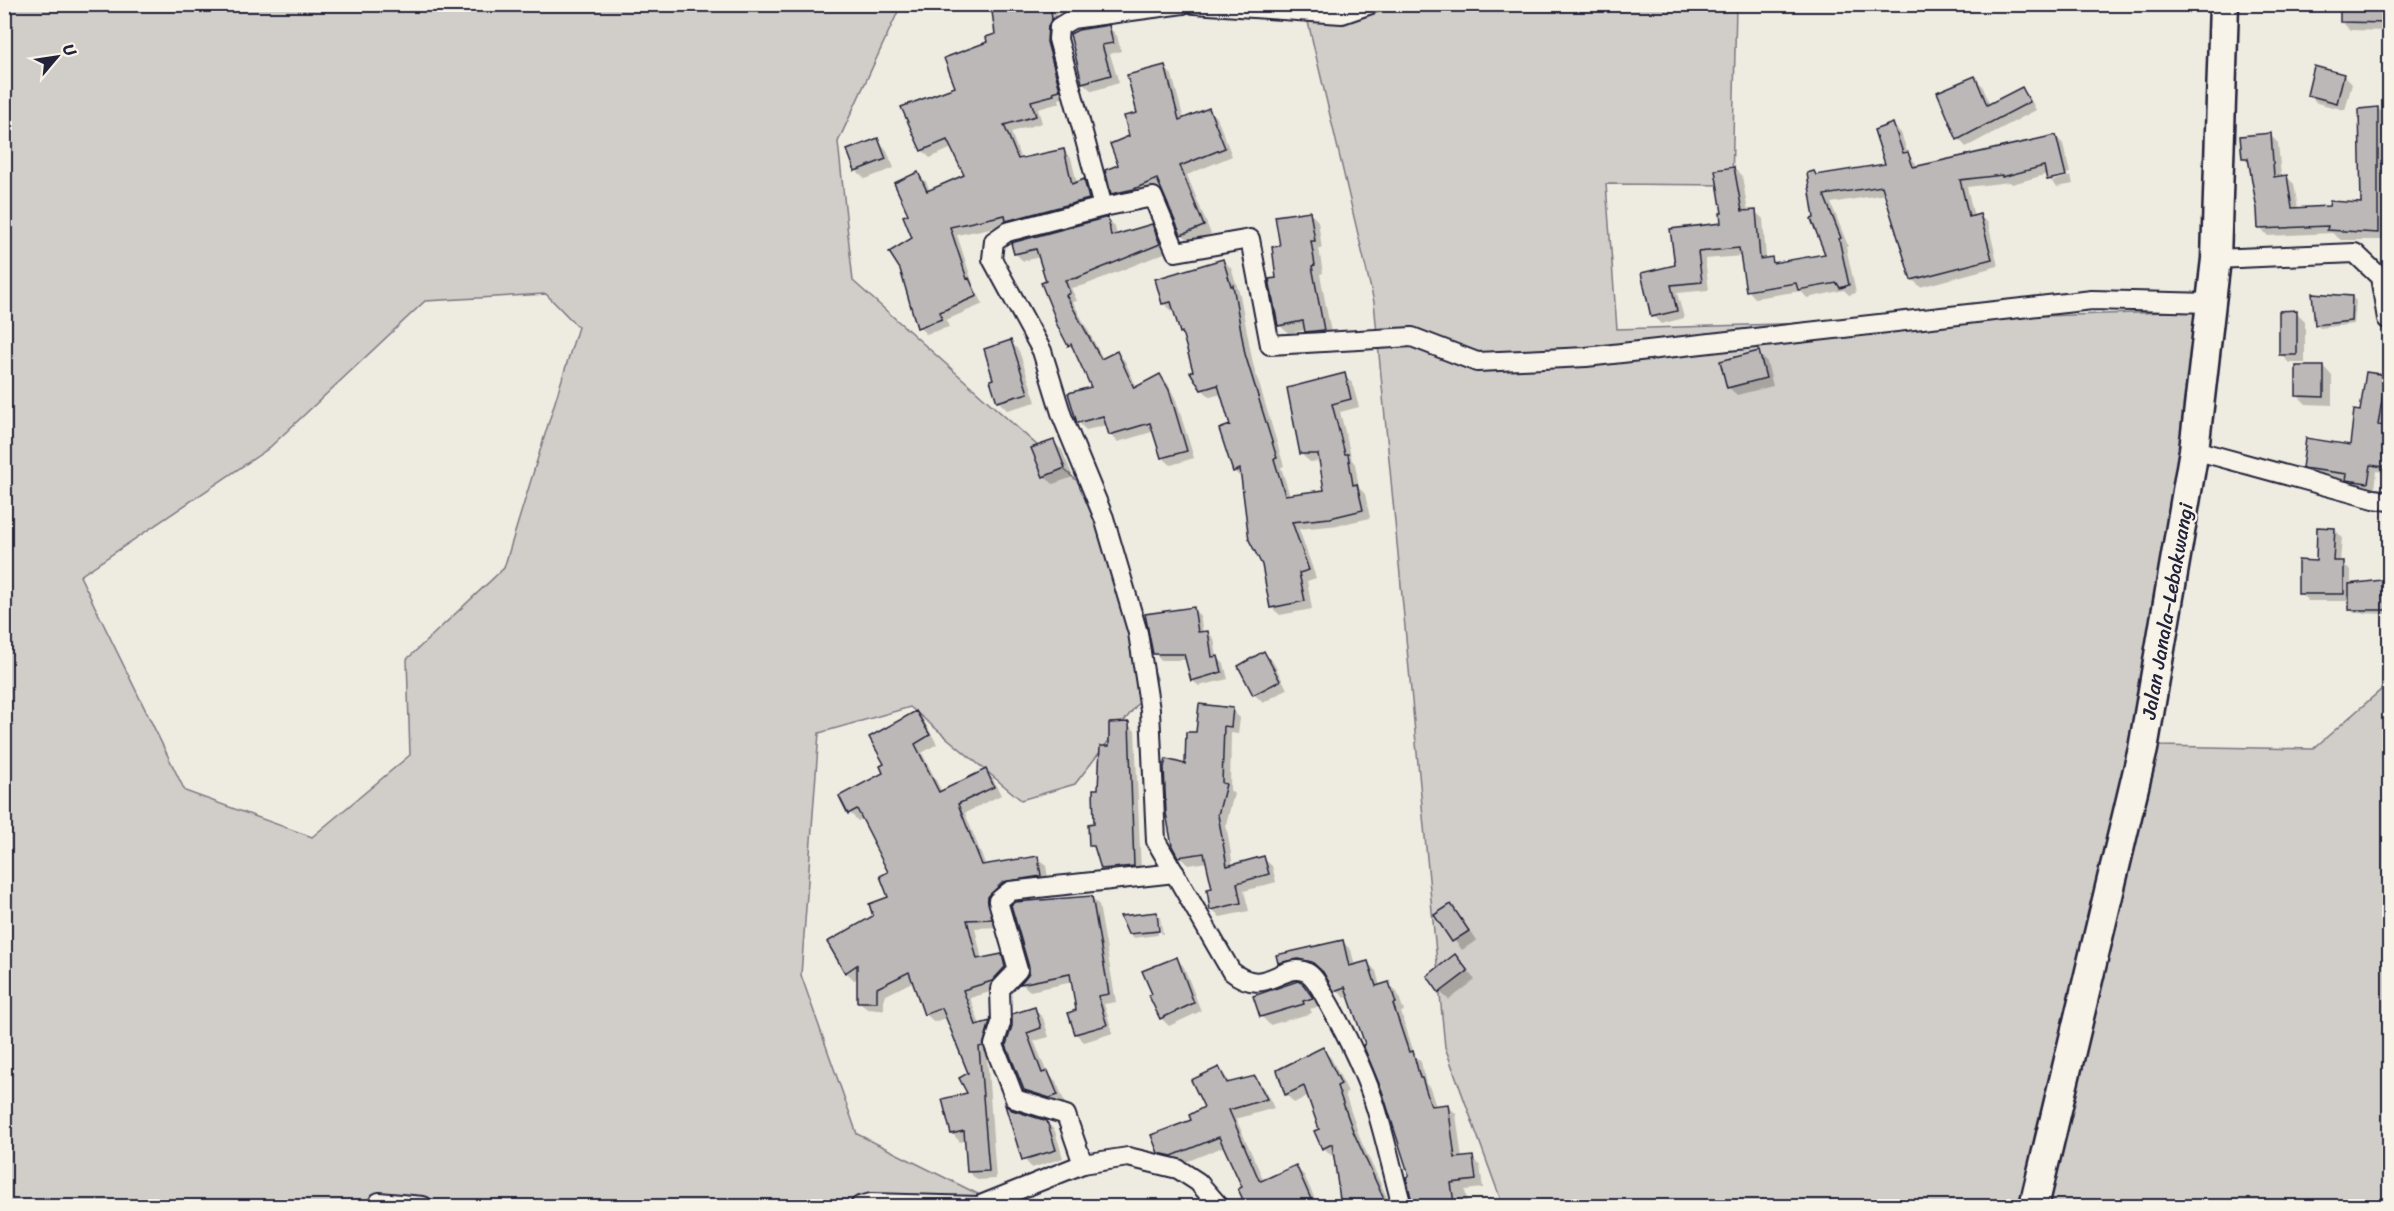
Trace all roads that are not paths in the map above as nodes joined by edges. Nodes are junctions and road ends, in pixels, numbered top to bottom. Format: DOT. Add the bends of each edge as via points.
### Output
graph roads {
  1 [pos="1183,4"];
  2 [pos="1194,4"];
  3 [pos="1371,4"];
  4 [pos="2224,4"];
  5 [pos="1103,207"];
  6 [pos="2216,259"];
  7 [pos="2211,303"];
  8 [pos="2390,319"];
  9 [pos="2194,450"];
  10 [pos="2390,501"];
  11 [pos="1174,873"];
  12 [pos="1083,1164"];
  13 [pos="379,1202"];
  14 [pos="423,1206"];
  15 [pos="860,1206"];
  16 [pos="1219,1206"];
  17 [pos="1402,1206"];
  18 [pos="2034,1206"];
  1 -- 5 [label="street" via="1072,20 1059,27 1058,39"];
  2 -- 3 [label="street" via="1342,14"];
  4 -- 6 [label="main road, Jalan Janala–Lebakwangi"];
  5 -- 7 [label="street" via="1154,197 1176,252 1250,239 1270,345 1412,337 1477,362 1510,361 1598,356 2092,300"];
  5 -- 11 [label="street" via="1007,232 994,241 992,259 1042,351 1062,416 1104,518 1138,633 1150,710 1156,841"];
  6 -- 7 [label="main road, Jalan Janala–Lebakwangi"];
  6 -- 8 [label="street" via="2355,253 2380,277"];
  7 -- 9 [label="main road, Jalan Janala–Lebakwangi"];
  9 -- 10 [label="street"];
  9 -- 18 [label="main road, Jalan Janala–Lebakwangi" via="2143,748"];
  11 -- 12 [label="street" via="1010,891 998,902 1018,970 1000,989 1001,1023 994,1045 1015,1099 1066,1115"];
  11 -- 17 [label="street" via="1230,971 1255,983 1295,970 1308,974 1317,984 1345,1032 1376,1107"];
  12 -- 15 [label="street" via="978,1206"];
  12 -- 16 [label="street" via="1128,1157 1178,1169 1198,1182"];
  13 -- 14 [label="street"];
}
